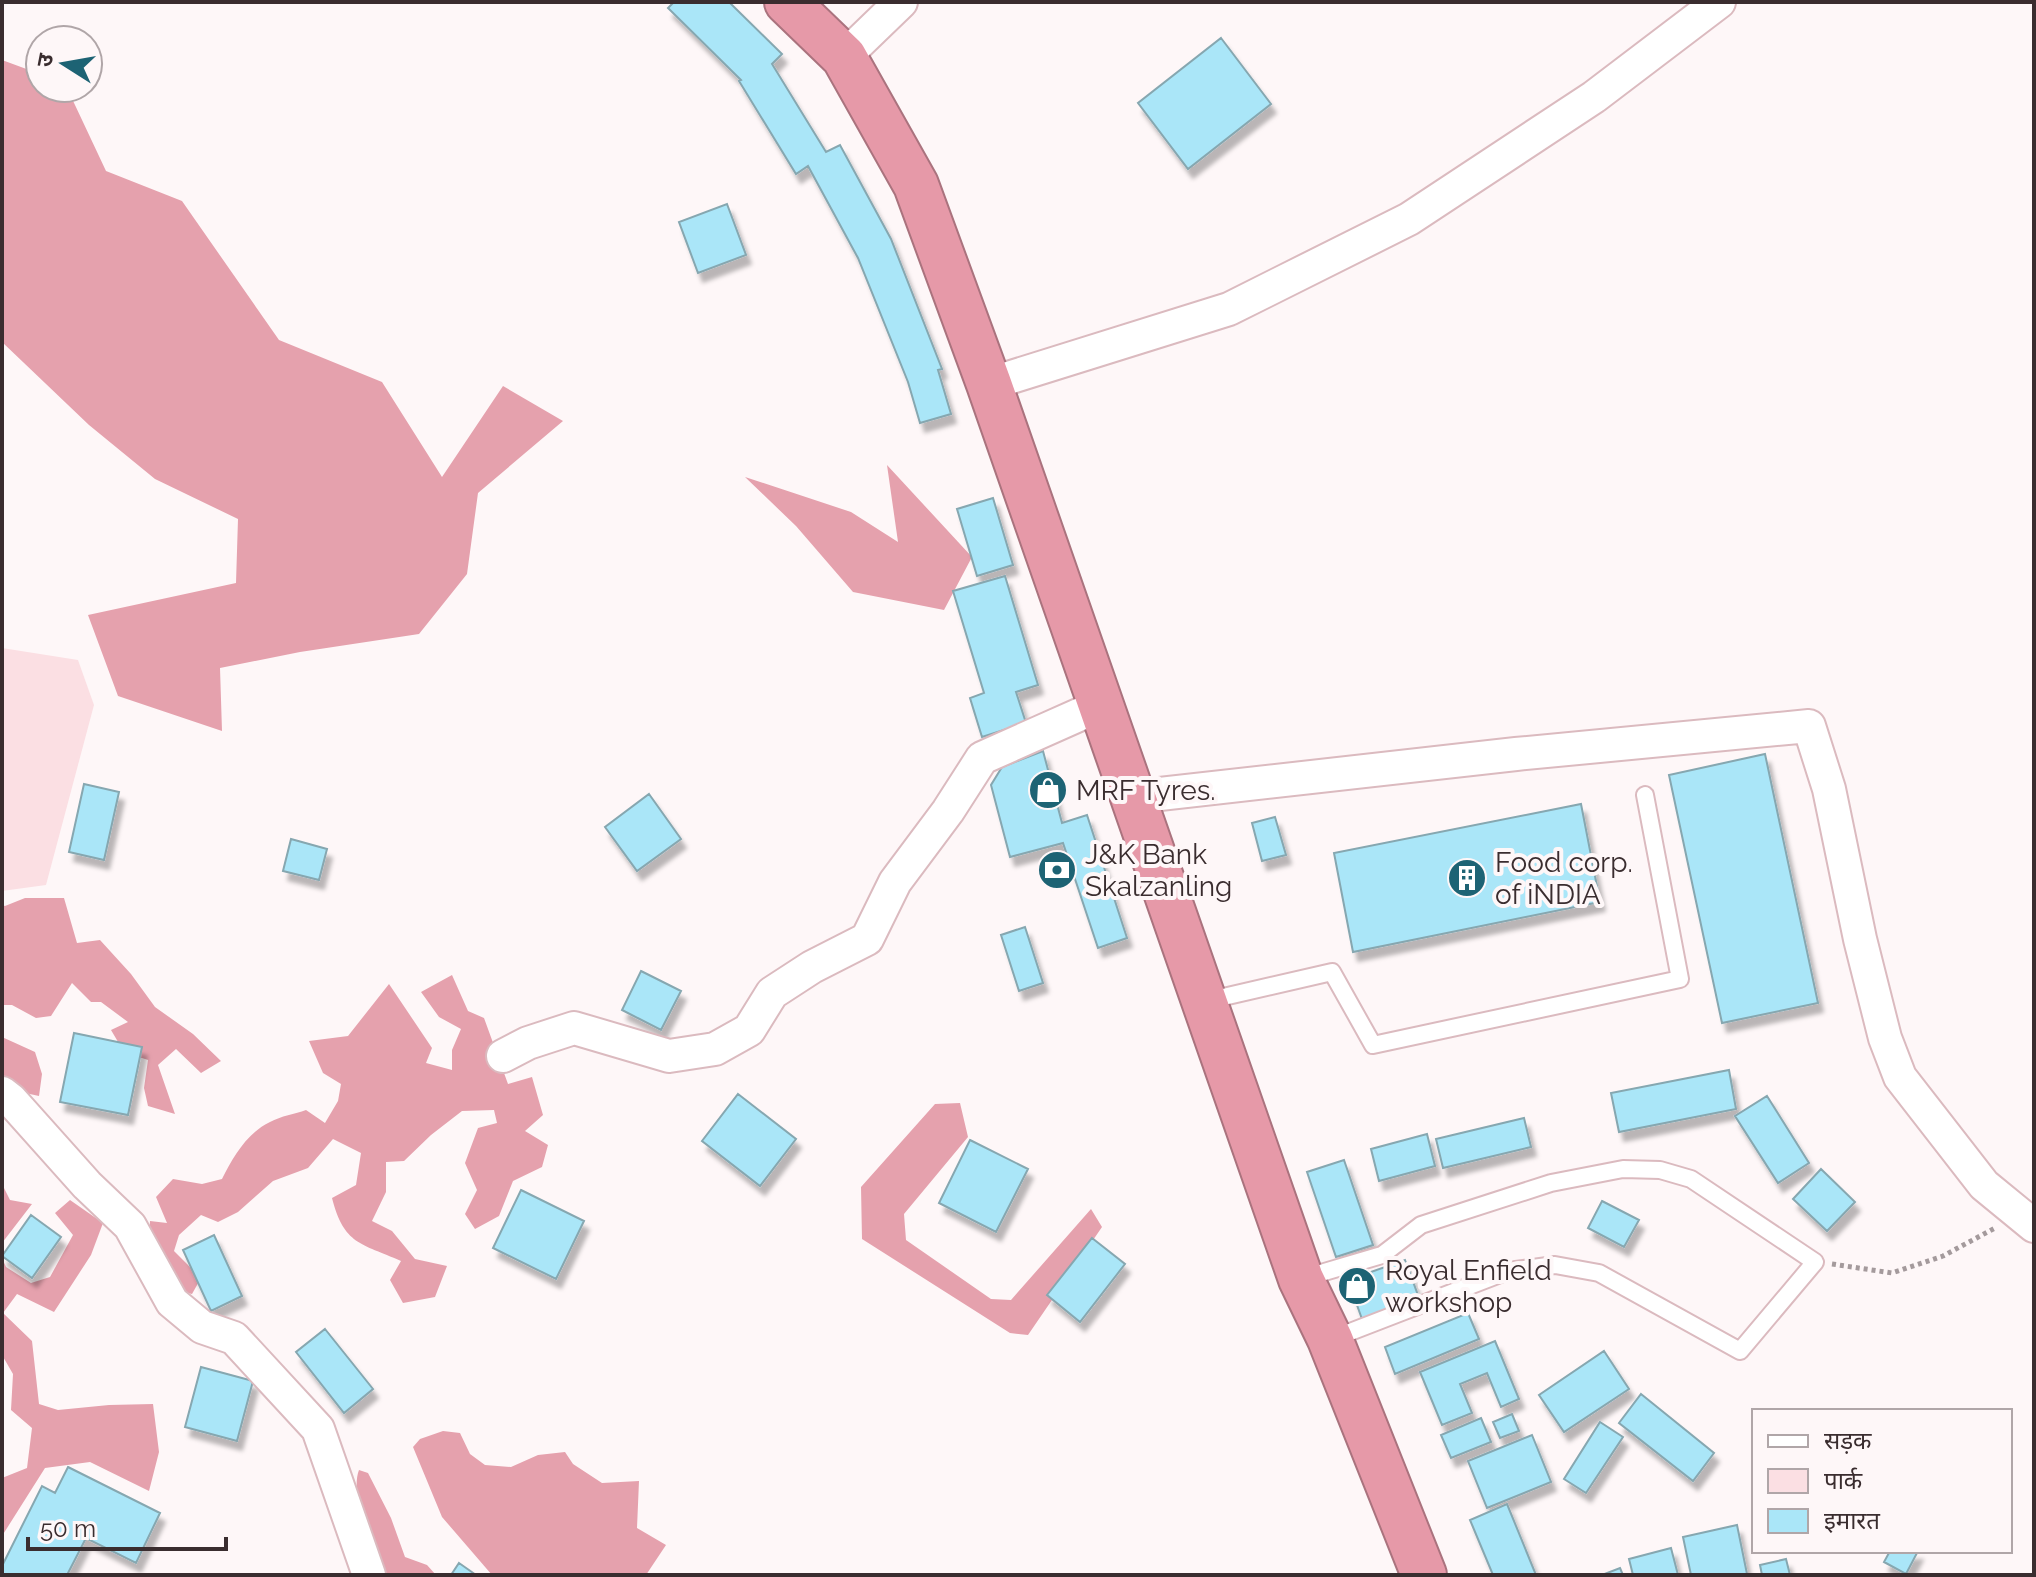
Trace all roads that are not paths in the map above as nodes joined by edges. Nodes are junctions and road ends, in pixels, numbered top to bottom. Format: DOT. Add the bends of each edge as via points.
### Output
graph roads {
  1 [pos="787,2"];
  2 [pos="901,2"];
  3 [pos="1719,2"];
  4 [pos="844,57"];
  5 [pos="989,384"];
  6 [pos="1101,705"];
  7 [pos="1645,795"];
  8 [pos="1133,797"];
  9 [pos="1204,1002"];
  10 [pos="503,1056"];
  11 [pos="2,1093"];
  12 [pos="2029,1217"];
  13 [pos="1301,1279"];
  14 [pos="1330,1339"];
  15 [pos="369,1575"];
  16 [pos="1424,1575"];
  1 -- 4 [label="highway"];
  2 -- 4 [label="street"];
  3 -- 5 [label="street" via="1594,97 1409,219 1229,309"];
  4 -- 5 [label="highway" via="916,185"];
  5 -- 6 [label="highway"];
  6 -- 8 [label="highway"];
  6 -- 10 [label="street" via="982,758 895,882 867,939 772,993 749,1030 715,1049 669,1056 574,1028"];
  7 -- 9 [label="lane" via="1680,979 1373,1045 1332,972"];
  8 -- 9 [label="highway"];
  8 -- 12 [label="street" via="1809,726 1829,789 1885,1038 1900,1077 1984,1185"];
  9 -- 13 [label="highway"];
  11 -- 15 [label="street" via="130,1226 172,1302 202,1327 234,1338 318,1429"];
  13 -- 14 [label="highway"];
  13 -- 14 [label="lane" via="1382,1255 1421,1225 1551,1183 1623,1169 1660,1170 1691,1179 1815,1262 1740,1351 1599,1273 1555,1265 1508,1271"];
  14 -- 16 [label="highway"];
}
